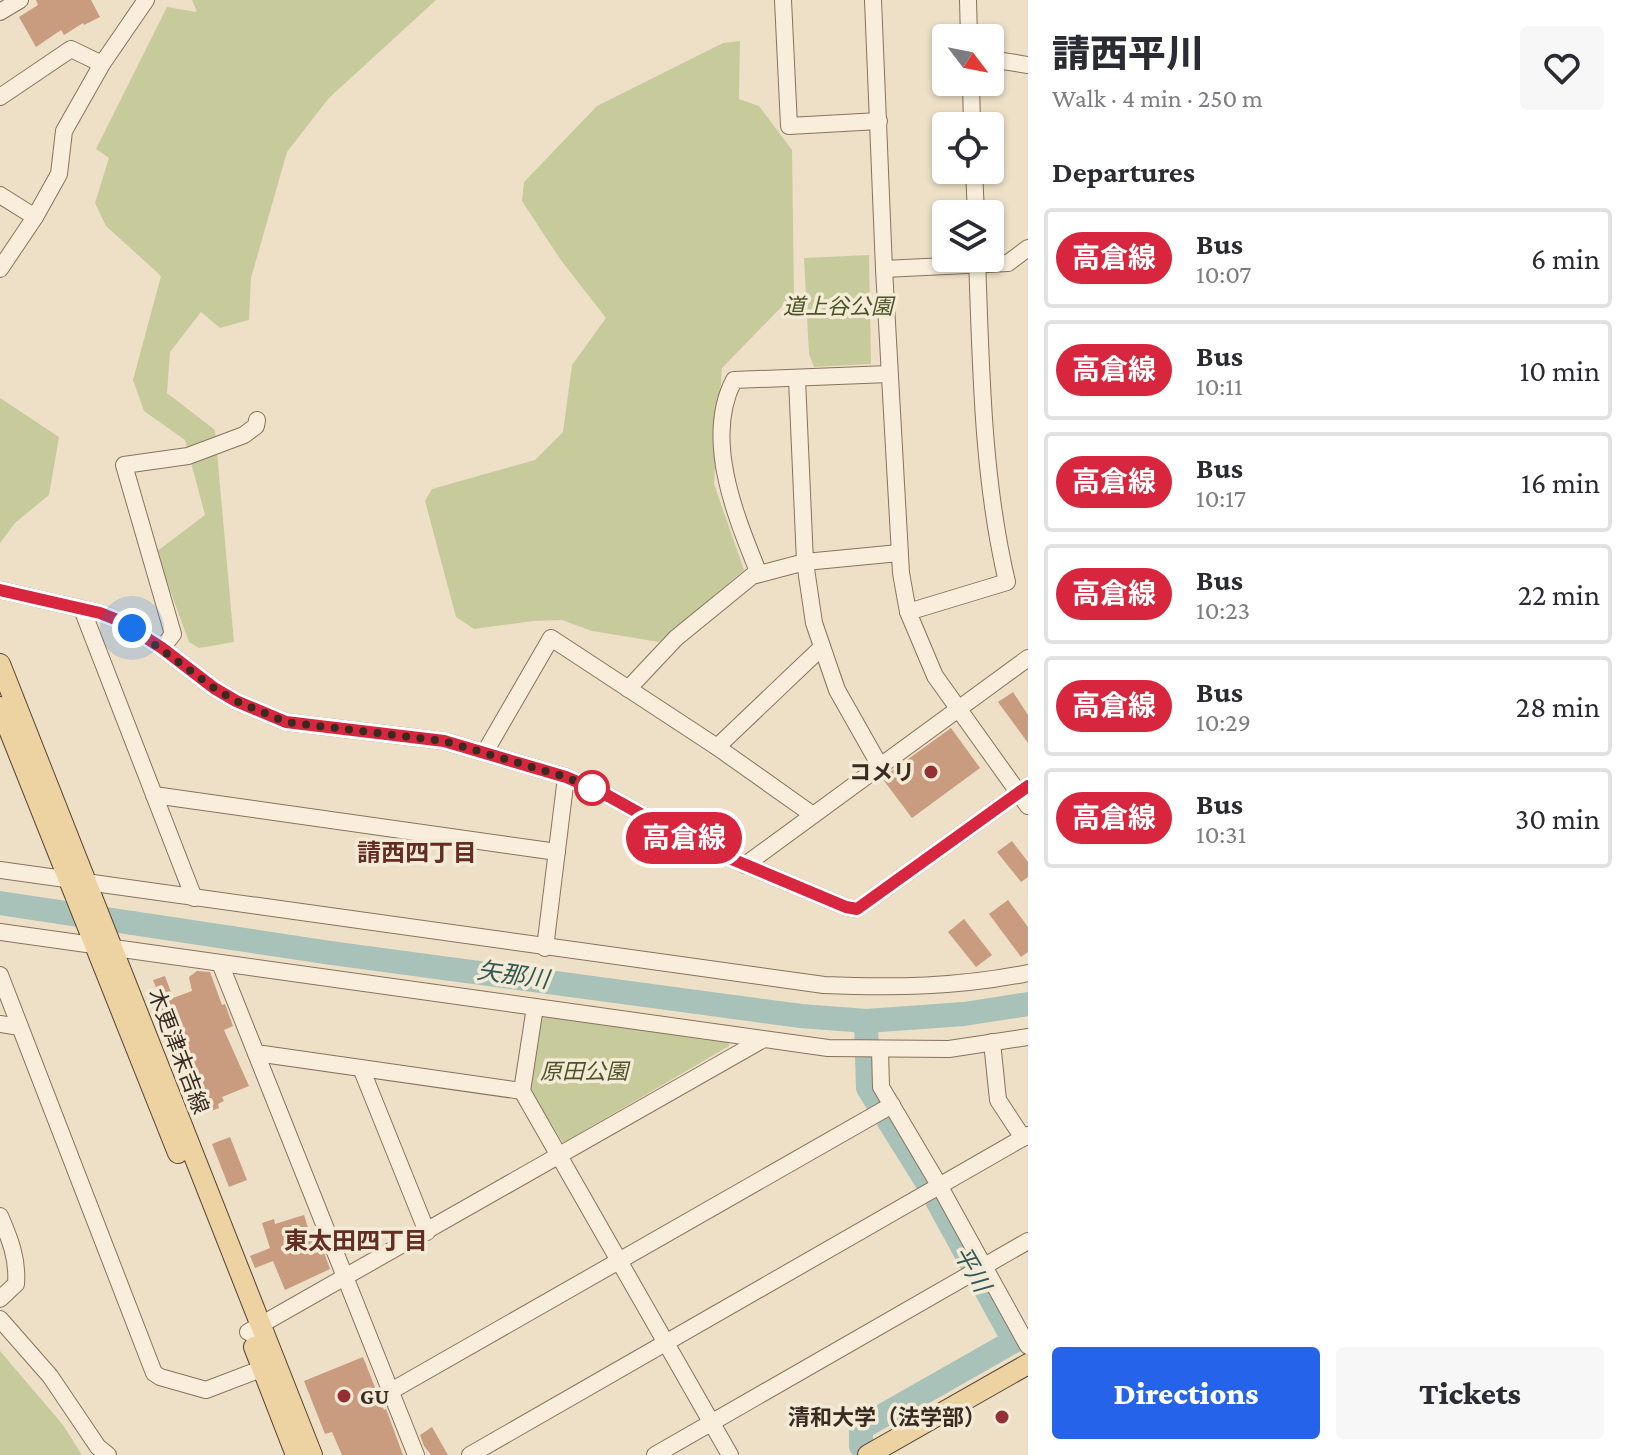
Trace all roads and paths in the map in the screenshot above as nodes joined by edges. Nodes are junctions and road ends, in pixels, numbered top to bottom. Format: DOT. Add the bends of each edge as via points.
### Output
graph roads {
  1 [pos="20,0"];
  2 [pos="146,0"];
  3 [pos="783,0"];
  4 [pos="873,0"];
  5 [pos="968,0"];
  6 [pos="0,12"];
  7 [pos="969,24"];
  8 [pos="1004,61"];
  9 [pos="102,64"];
  10 [pos="1028,65"];
  11 [pos="0,97"];
  12 [pos="879,121"];
  13 [pos="0,195"];
  14 [pos="35,217"];
  15 [pos="1028,248"];
  16 [pos="1004,263"];
  17 [pos="932,265"];
  18 [pos="0,269"];
  19 [pos="884,269"];
  20 [pos="978,272"];
  21 [pos="889,374"];
  22 [pos="797,379"];
  23 [pos="257,420"];
  24 [pos="899,553"];
  25 [pos="805,562"];
  26 [pos="759,574"];
  27 [pos="0,590"];
  28 [pos="82,609"];
  29 [pos="908,612"];
  30 [pos="162,648"];
  31 [pos="821,648"];
  32 [pos="1028,658"];
  33 [pos="0,664"];
  34 [pos="628,689"];
  35 [pos="0,707"];
  36 [pos="957,710"];
  37 [pos="717,747"];
  38 [pos="485,752"];
  39 [pos="880,766"];
  40 [pos="566,777"];
  41 [pos="154,795"];
  42 [pos="1025,795"];
  43 [pos="813,815"];
  44 [pos="557,852"];
  45 [pos="745,865"];
  46 [pos="0,870"];
  47 [pos="78,882"];
  48 [pos="194,898"];
  49 [pos="0,932"];
  50 [pos="105,947"];
  51 [pos="545,948"];
  52 [pos="220,963"];
  53 [pos="1028,973"];
  54 [pos="0,975"];
  55 [pos="535,1007"];
  56 [pos="0,1024"];
  57 [pos="20,1027"];
  58 [pos="1028,1037"];
  59 [pos="762,1040"];
  60 [pos="992,1042"];
  61 [pos="872,1049"];
  62 [pos="256,1053"];
  63 [pos="361,1068"];
  64 [pos="522,1091"];
  65 [pos="886,1108"];
  66 [pos="1025,1136"];
  67 [pos="560,1156"];
  68 [pos="933,1189"];
  69 [pos="0,1216"];
  70 [pos="427,1232"];
  71 [pos="1028,1241"];
  72 [pos="619,1260"];
  73 [pos="978,1270"];
  74 [pos="347,1278"];
  75 [pos="0,1299"];
  76 [pos="0,1319"];
  77 [pos="254,1329"];
  78 [pos="666,1342"];
  79 [pos="1028,1346"];
  80 [pos="1028,1364"];
  81 [pos="269,1366"];
  82 [pos="391,1391"];
  83 [pos="712,1422"];
  84 [pos="902,1436"];
  85 [pos="108,1455"];
  86 [pos="296,1455"];
  87 [pos="312,1455"];
  88 [pos="416,1455"];
  89 [pos="470,1455"];
  90 [pos="655,1455"];
  91 [pos="730,1455"];
  92 [pos="868,1455"];
  93 [pos="892,1455"];
  1 -- 6 [label="street"];
  2 -- 9 [label="street"];
  3 -- 12 [label="street" via="789,126"];
  4 -- 12 [label="street"];
  5 -- 7 [label="street"];
  8 -- 10 [label="street"];
  9 -- 11 [label="street" via="71,49"];
  9 -- 14 [label="street" via="64,131 59,174"];
  12 -- 19 [label="street"];
  13 -- 14 [label="street"];
  14 -- 18 [label="street"];
  15 -- 16 [label="street"];
  17 -- 19 [label="street"];
  19 -- 21 [label="street"];
  20 -- 29 [label="street" via="987,469 1007,582"];
  21 -- 22 [label="street"];
  21 -- 24 [label="street"];
  22 -- 25 [label="street"];
  22 -- 26 [label="street" via="734,380 724,398 721,438 731,504"];
  23 -- 30 [label="street" via="244,435 188,456 124,465 173,634"];
  24 -- 25 [label="street"];
  24 -- 29 [label="street"];
  25 -- 26 [label="street"];
  25 -- 31 [label="street"];
  26 -- 34 [label="street" via="676,638"];
  27 -- 28 [label="street"];
  28 -- 30 [label="street" via="120,621"];
  28 -- 41 [label="street"];
  29 -- 36 [label="street" via="935,676"];
  30 -- 38 [label="street" via="214,688 286,722 444,741"];
  31 -- 37 [label="street"];
  31 -- 39 [label="street" via="837,690"];
  32 -- 36 [label="street"];
  33 -- 47 [label="main road, 木更津末吉線"];
  34 -- 37 [label="street"];
  34 -- 38 [label="street" via="551,638"];
  35 -- 47 [label="main road, 木更津末吉線"];
  36 -- 39 [label="street"];
  36 -- 42 [label="street"];
  37 -- 43 [label="street"];
  38 -- 40 [label="street"];
  39 -- 43 [label="street"];
  40 -- 44 [label="street"];
  40 -- 45 [label="street"];
  41 -- 44 [label="street"];
  41 -- 48 [label="street"];
  42 -- 45 [label="street" via="857,909"];
  43 -- 45 [label="street"];
  44 -- 51 [label="street"];
  46 -- 47 [label="street"];
  47 -- 48 [label="street"];
  47 -- 50 [label="main road, 木更津末吉線"];
  48 -- 51 [label="street"];
  49 -- 50 [label="street"];
  50 -- 52 [label="street"];
  50 -- 77 [label="main road, 木更津末吉線"];
  51 -- 53 [label="street" via="824,985 963,984"];
  52 -- 55 [label="street"];
  52 -- 62 [label="street"];
  54 -- 57 [label="street"];
  55 -- 59 [label="street"];
  55 -- 64 [label="street"];
  56 -- 57 [label="street"];
  57 -- 81 [label="street" via="154,1373 206,1390"];
  58 -- 60 [label="street"];
  59 -- 61 [label="street"];
  59 -- 67 [label="street"];
  60 -- 61 [label="street" via="949,1049"];
  60 -- 66 [label="street" via="998,1100"];
  61 -- 65 [label="street"];
  62 -- 63 [label="street"];
  62 -- 74 [label="street"];
  63 -- 64 [label="street"];
  63 -- 70 [label="street"];
  64 -- 67 [label="street"];
  65 -- 68 [label="street"];
  65 -- 72 [label="street"];
  66 -- 68 [label="street"];
  67 -- 70 [label="street"];
  67 -- 72 [label="street"];
  68 -- 73 [label="street"];
  68 -- 78 [label="street"];
  69 -- 75 [label="street" via="17,1270 16,1284"];
  70 -- 74 [label="street"];
  71 -- 73 [label="street"];
  72 -- 78 [label="street"];
  72 -- 82 [label="street"];
  73 -- 79 [label="street"];
  73 -- 83 [label="street"];
  74 -- 77 [label="street"];
  74 -- 82 [label="street"];
  76 -- 85 [label="street"];
  77 -- 81 [label="main road, 木更津末吉線"];
  78 -- 83 [label="street"];
  78 -- 89 [label="street"];
  80 -- 84 [label="main road"];
  81 -- 86 [label="main road, 木更津末吉線"];
  81 -- 87 [label="main road, 木更津末吉線"];
  82 -- 88 [label="street"];
  83 -- 90 [label="street"];
  83 -- 91 [label="street"];
  84 -- 92 [label="main road"];
  84 -- 93 [label="street"];
}
